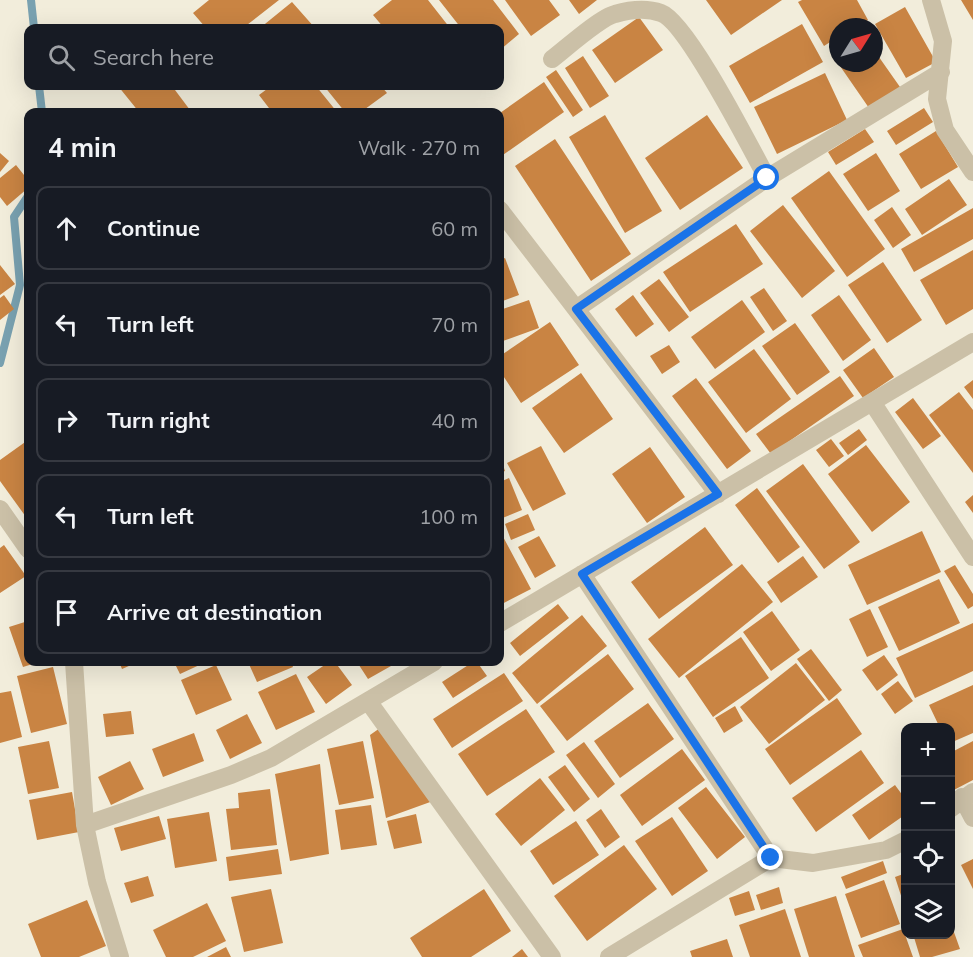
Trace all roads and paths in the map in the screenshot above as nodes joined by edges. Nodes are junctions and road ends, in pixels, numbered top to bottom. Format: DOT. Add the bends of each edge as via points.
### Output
graph roads {
  1 [pos="931,0"];
  2 [pos="552,59"];
  3 [pos="941,72"];
  4 [pos="973,172"];
  5 [pos="767,178"];
  6 [pos="504,215"];
  7 [pos="576,309"];
  8 [pos="973,342"];
  9 [pos="872,402"];
  10 [pos="718,494"];
  11 [pos="0,509"];
  12 [pos="24,543"];
  13 [pos="973,557"];
  14 [pos="582,574"];
  15 [pos="504,621"];
  16 [pos="74,666"];
  17 [pos="427,666"];
  18 [pos="368,701"];
  19 [pos="962,799"];
  20 [pos="973,818"];
  21 [pos="86,825"];
  22 [pos="901,842"];
  23 [pos="771,858"];
  24 [pos="120,957"];
  25 [pos="552,957"];
  26 [pos="609,957"];
  1 -- 3 [label="street" via="943,41"];
  2 -- 5 [label="street" via="613,14 642,10 662,13 706,67"];
  3 -- 4 [label="street" via="937,99 945,130"];
  3 -- 5 [label="street"];
  5 -- 7 [label="street"];
  6 -- 7 [label="street"];
  7 -- 10 [label="street"];
  8 -- 9 [label="street"];
  9 -- 10 [label="street"];
  9 -- 13 [label="street"];
  10 -- 14 [label="street"];
  11 -- 12 [label="street"];
  14 -- 15 [label="street"];
  14 -- 23 [label="street"];
  16 -- 21 [label="street"];
  17 -- 18 [label="street"];
  18 -- 21 [label="street" via="271,758"];
  18 -- 25 [label="street"];
  19 -- 20 [label="street"];
  21 -- 24 [label="street" via="96,882"];
  22 -- 23 [label="street" via="885,850 813,863"];
  23 -- 26 [label="street"];
}
